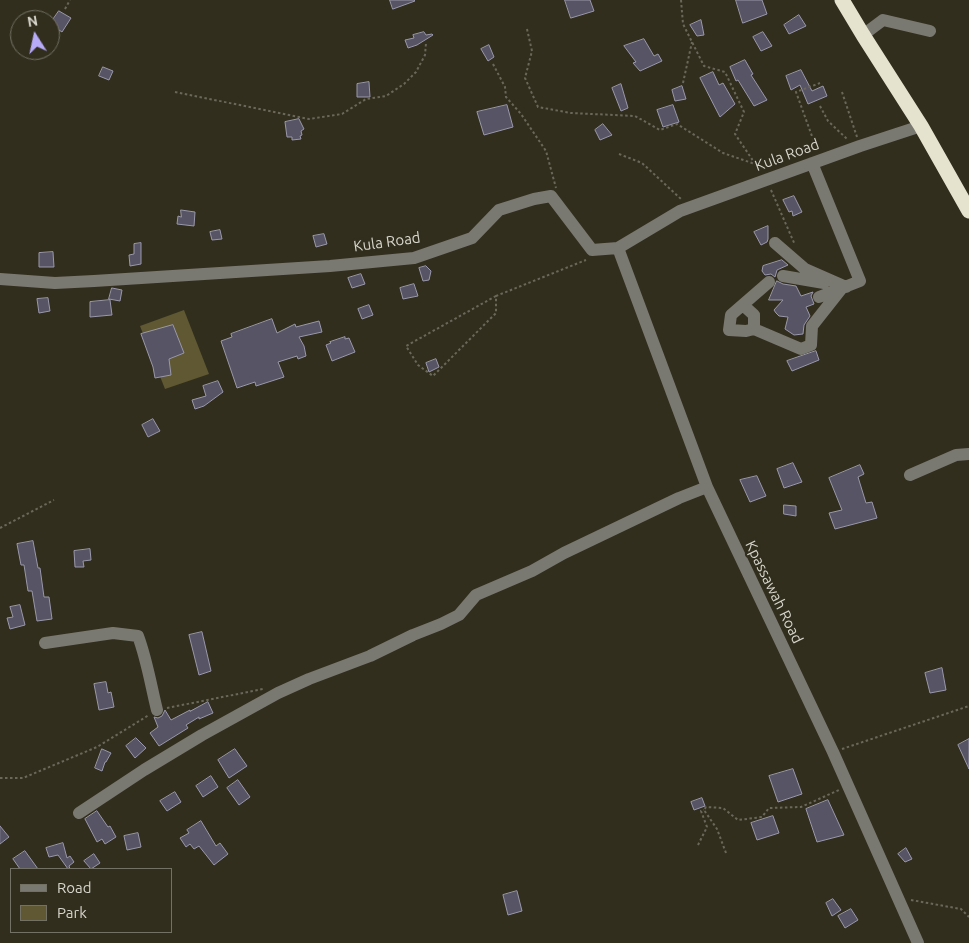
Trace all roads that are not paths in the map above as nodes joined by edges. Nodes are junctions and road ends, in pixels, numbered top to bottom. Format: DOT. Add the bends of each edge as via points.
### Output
graph roads {
  1 [pos="842,0"];
  2 [pos="930,31"];
  3 [pos="863,35"];
  4 [pos="921,126"];
  5 [pos="816,162"];
  6 [pos="969,211"];
  7 [pos="775,243"];
  8 [pos="618,248"];
  9 [pos="783,276"];
  10 [pos="0,280"];
  11 [pos="769,282"];
  12 [pos="844,288"];
  13 [pos="819,298"];
  14 [pos="743,305"];
  15 [pos="754,329"];
  16 [pos="969,454"];
  17 [pos="910,475"];
  18 [pos="706,487"];
  19 [pos="45,643"];
  20 [pos="157,710"];
  21 [pos="79,813"];
  22 [pos="918,943"];
  1 -- 3 [label="highway"];
  2 -- 3 [label="street" via="883,20"];
  3 -- 4 [label="highway"];
  4 -- 5 [label="street, Kula Road"];
  4 -- 6 [label="highway"];
  5 -- 8 [label="street, Kula Road" via="680,211"];
  5 -- 12 [label="street" via="860,281"];
  7 -- 12 [label="street" via="805,269"];
  8 -- 10 [label="street, Kula Road" via="592,250 551,196 499,210 472,238 414,258 94,281"];
  8 -- 18 [label="street, Kpassawah Road"];
  9 -- 12 [label="street"];
  11 -- 14 [label="street"];
  12 -- 13 [label="street"];
  12 -- 15 [label="street" via="812,326 811,345 801,348"];
  14 -- 15 [label="street" via="754,315"];
  14 -- 15 [label="street" via="731,315 729,330"];
  16 -- 17 [label="street" via="956,455"];
  18 -- 21 [label="street" via="476,595 459,615 441,624 309,679 252,707 144,770"];
  18 -- 22 [label="street, Kpassawah Road" via="833,752"];
  19 -- 20 [label="street" via="113,632 138,636"];
}
